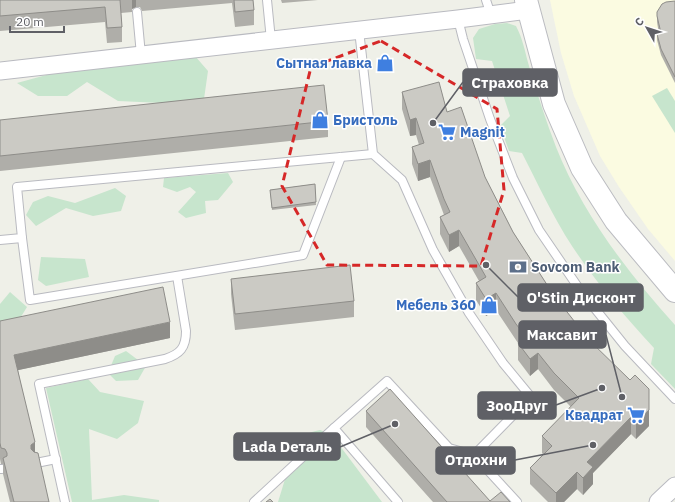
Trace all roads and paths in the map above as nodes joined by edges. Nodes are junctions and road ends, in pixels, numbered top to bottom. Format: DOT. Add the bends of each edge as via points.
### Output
graph roads {
  1 [pos="267,0"];
  2 [pos="527,5"];
  3 [pos="488,8"];
  4 [pos="138,12"];
  5 [pos="458,19"];
  6 [pos="359,30"];
  7 [pos="271,40"];
  8 [pos="141,55"];
  9 [pos="0,71"];
  10 [pos="373,154"];
  11 [pos="341,157"];
  12 [pos="22,238"];
  13 [pos="0,240"];
  14 [pos="177,276"];
  15 [pos="675,291"];
  16 [pos="675,399"];
  17 [pos="334,428"];
  18 [pos="474,455"];
  19 [pos="56,460"];
  20 [pos="36,463"];
  21 [pos="675,486"];
  22 [pos="65,502"];
  23 [pos="254,502"];
  24 [pos="398,502"];
  25 [pos="517,502"];
  26 [pos="658,502"];
  1 -- 7 [label="lane"];
  2 -- 3 [label="street"];
  2 -- 15 [label="main road" via="554,104 582,168 616,221"];
  3 -- 5 [label="street"];
  4 -- 8 [label="lane"];
  5 -- 6 [label="street"];
  5 -- 16 [label="lane" via="462,39 490,119 513,178 539,230 580,290 625,346"];
  6 -- 7 [label="street"];
  6 -- 10 [label="lane"];
  7 -- 8 [label="street"];
  8 -- 9 [label="street"];
  10 -- 11 [label="lane"];
  10 -- 18 [label="lane" via="402,180 433,250 469,313 503,363 531,397"];
  11 -- 12 [label="lane" via="17,187"];
  11 -- 14 [label="lane" via="303,255"];
  12 -- 13 [label="lane"];
  12 -- 14 [label="lane" via="30,300"];
  14 -- 19 [label="lane" via="186,340 175,356 39,384"];
  17 -- 18 [label="lane" via="387,381 449,448"];
  17 -- 23 [label="lane"];
  17 -- 24 [label="lane"];
  18 -- 25 [label="lane"];
  19 -- 20 [label="lane"];
  19 -- 22 [label="lane"];
  21 -- 26 [label="street"];
}
